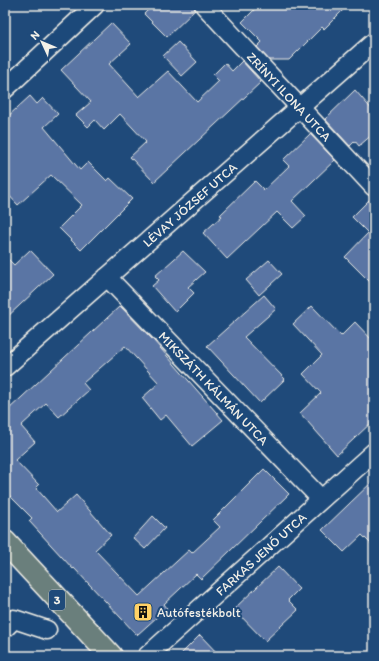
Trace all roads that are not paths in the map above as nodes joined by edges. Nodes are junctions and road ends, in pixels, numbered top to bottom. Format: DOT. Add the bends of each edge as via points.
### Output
graph roads {
  1 [pos="95,5"];
  2 [pos="204,5"];
  3 [pos="374,42"];
  4 [pos="5,89"];
  5 [pos="299,108"];
  6 [pos="374,187"];
  7 [pos="107,276"];
  8 [pos="5,367"];
  9 [pos="374,452"];
  10 [pos="321,499"];
  11 [pos="5,542"];
  12 [pos="14,621"];
  13 [pos="47,630"];
  14 [pos="110,656"];
  15 [pos="147,656"];
  1 -- 4 [label="street"];
  2 -- 5 [label="street, ZRÍNYI ILONA UTCA"];
  3 -- 5 [label="street, LÉVAY JÓZSEF UTCA"];
  5 -- 6 [label="street, ZRÍNYI ILONA UTCA"];
  5 -- 7 [label="street, LÉVAY JÓZSEF UTCA"];
  7 -- 8 [label="street, LÉVAY JÓZSEF UTCA"];
  7 -- 10 [label="street, MIKSZÁTH KÁLMÁN UTCA"];
  9 -- 10 [label="street, FARKAS JENŐ UTCA"];
  10 -- 15 [label="street, FARKAS JENŐ UTCA"];
  11 -- 14 [label="main road, 3"];
  12 -- 13 [label="street"];
}
